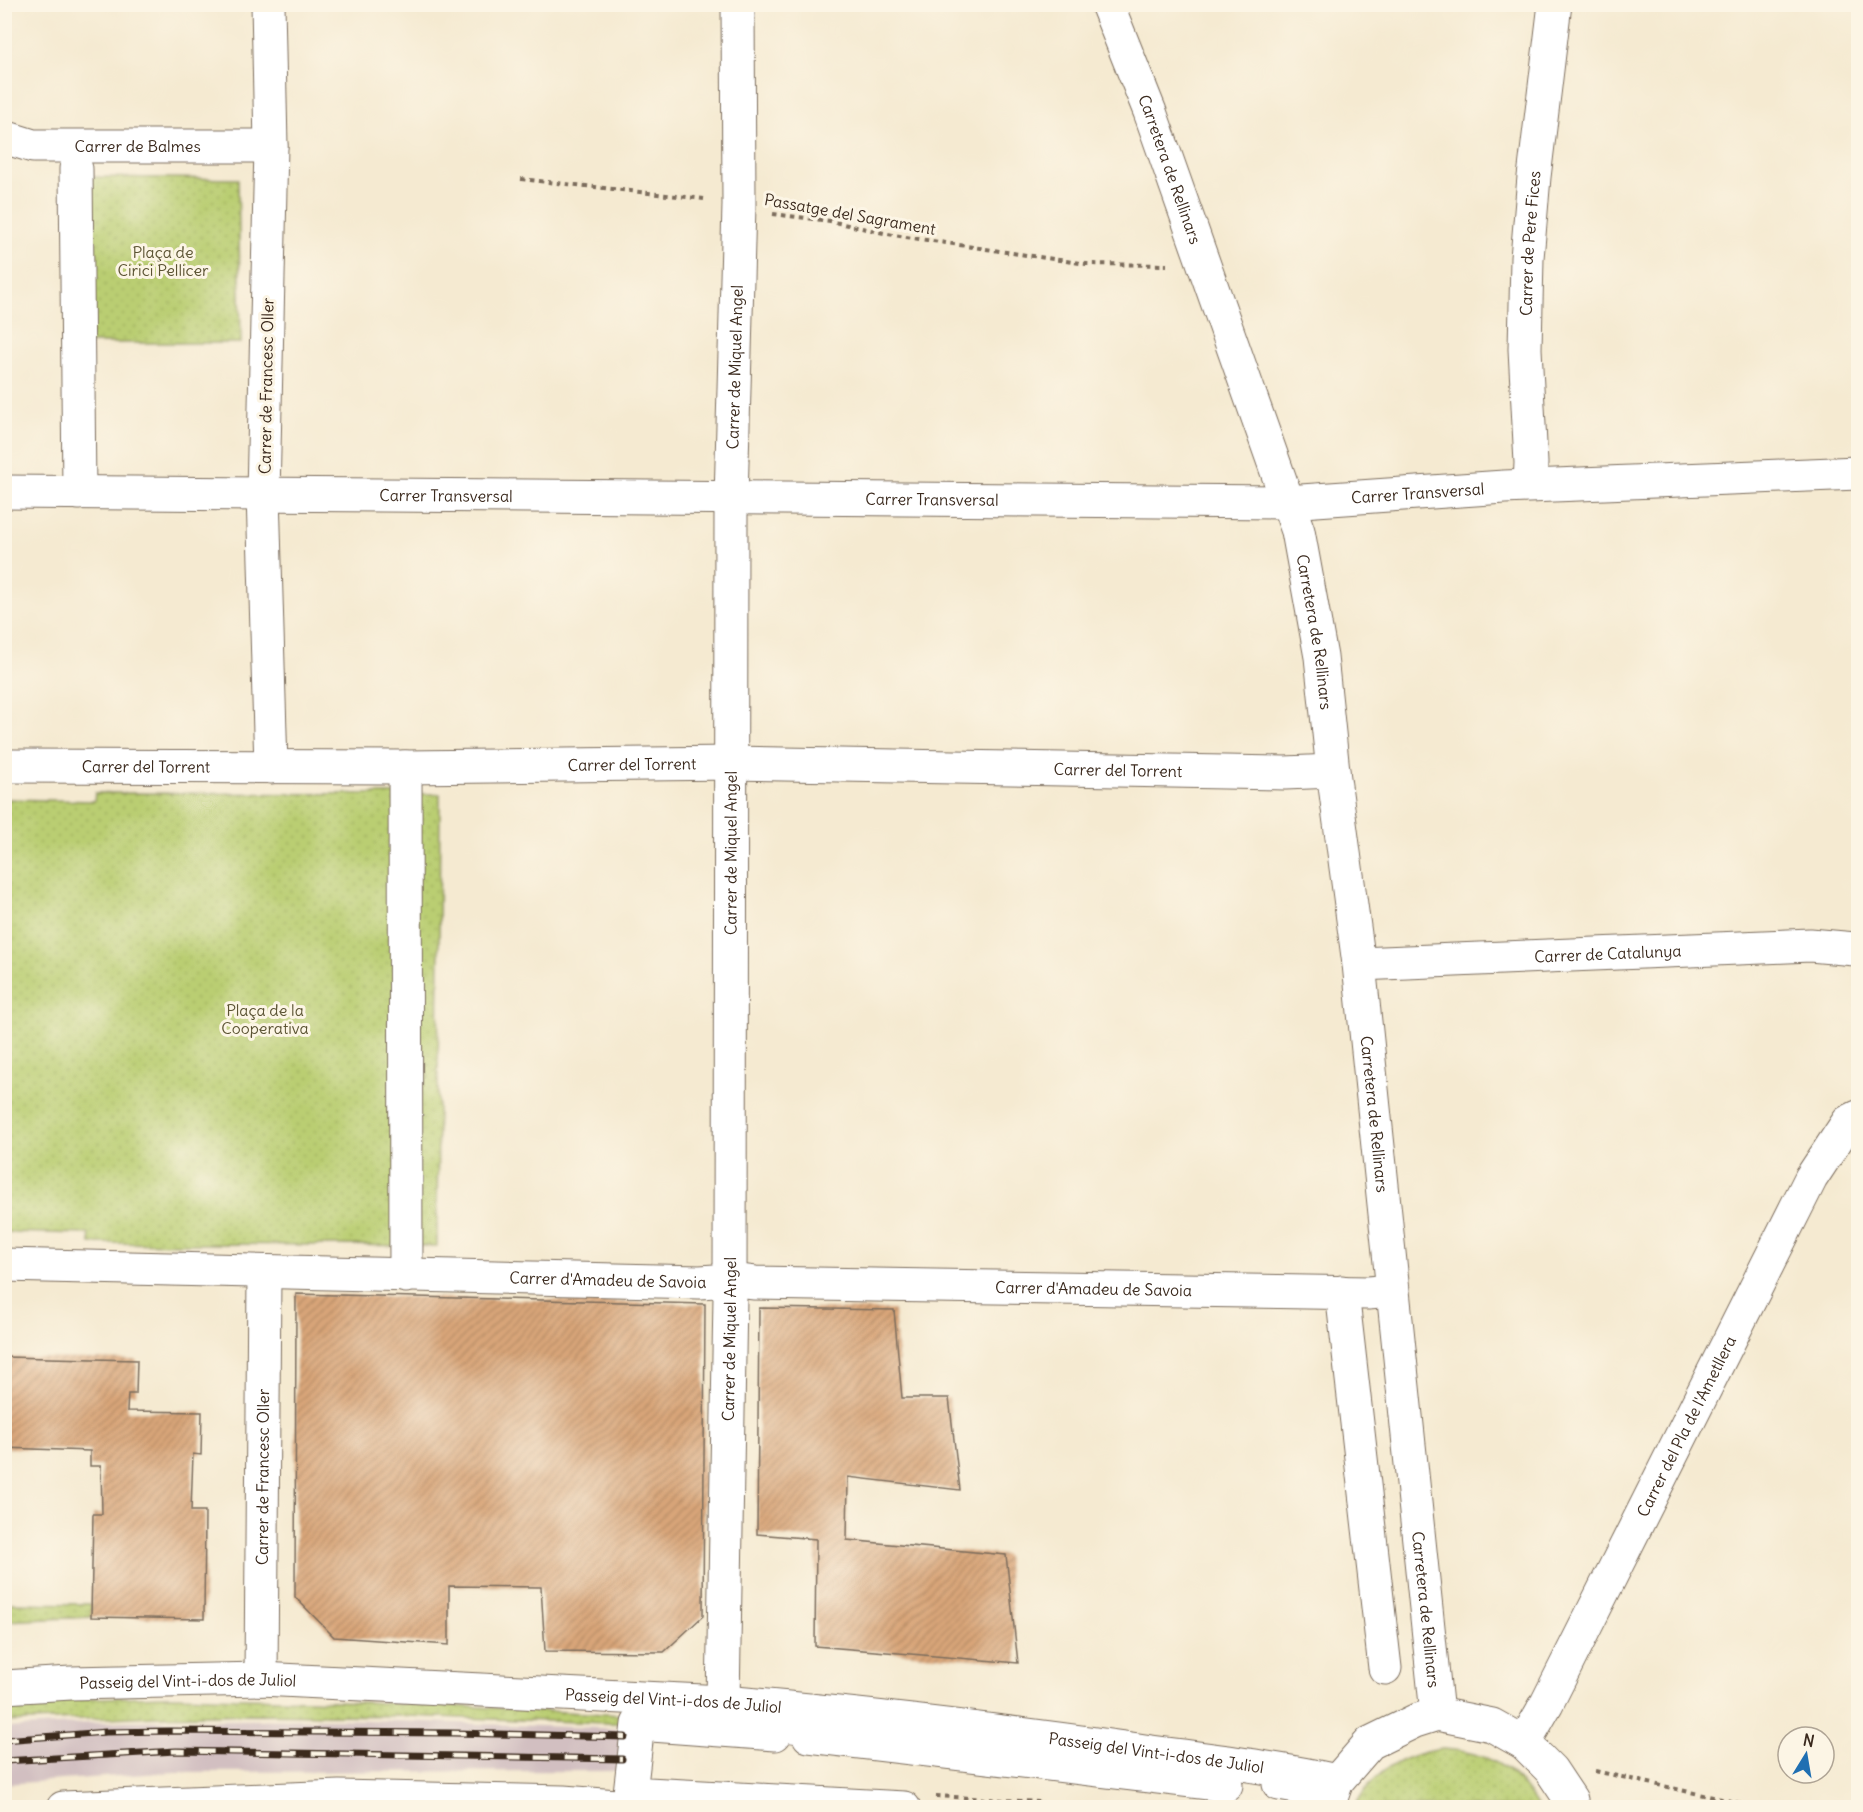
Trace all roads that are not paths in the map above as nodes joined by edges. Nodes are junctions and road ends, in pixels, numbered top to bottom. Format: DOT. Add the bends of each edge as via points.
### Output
graph roads {
  1 [pos="268,4"];
  2 [pos="738,4"];
  3 [pos="1107,4"];
  4 [pos="1555,4"];
  5 [pos="4,137"];
  6 [pos="271,146"];
  7 [pos="76,169"];
  8 [pos="1858,473"];
  9 [pos="1530,485"];
  10 [pos="4,492"];
  11 [pos="79,493"];
  12 [pos="263,494"];
  13 [pos="731,499"];
  14 [pos="1287,502"];
  15 [pos="732,763"];
  16 [pos="4,766"];
  17 [pos="271,767"];
  18 [pos="405,767"];
  19 [pos="1333,771"];
  20 [pos="1857,953"];
  21 [pos="1359,964"];
  22 [pos="1858,1117"];
  23 [pos="4,1265"];
  24 [pos="264,1273"];
  25 [pos="406,1276"];
  26 [pos="730,1280"];
  27 [pos="1392,1291"];
  28 [pos="1342,1292"];
  29 [pos="1348,1345"];
  30 [pos="1385,1668"];
  31 [pos="261,1679"];
  32 [pos="4,1687"];
  33 [pos="723,1702"];
  34 [pos="1437,1714"];
  35 [pos="1524,1743"];
  36 [pos="1333,1794"];
  37 [pos="563,1805"];
  38 [pos="1575,1805"];
  39 [pos="134,1806"];
  40 [pos="63,1808"];
  41 [pos="644,1808"];
  42 [pos="904,1808"];
  43 [pos="1311,1808"];
  1 -- 6 [label="street, Carrer de Francesc Oller"];
  2 -- 13 [label="street, Carrer de Miquel Angel"];
  3 -- 14 [label="street, Carretera de Rellinars" via="1150,112"];
  4 -- 9 [label="street, Carrer de Pere Fices" via="1527,258 1525,350"];
  5 -- 6 [label="street, Carrer de Balmes" via="33,146"];
  6 -- 12 [label="street, Carrer de Francesc Oller"];
  7 -- 11 [label="street"];
  8 -- 9 [label="street, Carrer Transversal"];
  9 -- 14 [label="street, Carrer Transversal"];
  10 -- 11 [label="street, Carrer Transversal"];
  11 -- 12 [label="street, Carrer Transversal"];
  12 -- 13 [label="street, Carrer Transversal"];
  12 -- 17 [label="street, Carrer de Francesc Oller"];
  13 -- 14 [label="street, Carrer Transversal"];
  13 -- 15 [label="street, Carrer de Miquel Angel"];
  14 -- 19 [label="street, Carretera de Rellinars" via="1298,531 1321,657"];
  15 -- 18 [label="street, Carrer del Torrent"];
  15 -- 19 [label="street, Carrer del Torrent"];
  15 -- 26 [label="street, Carrer de Miquel Angel"];
  16 -- 17 [label="street, Carrer del Torrent"];
  17 -- 18 [label="street, Carrer del Torrent"];
  18 -- 25 [label="street"];
  19 -- 21 [label="street, Carretera de Rellinars"];
  20 -- 21 [label="street, Carrer de Catalunya" via="1810,945"];
  21 -- 27 [label="street, Carretera de Rellinars"];
  22 -- 35 [label="street, Carrer del Pla de l'Ametllera" via="1848,1122 1811,1178"];
  23 -- 24 [label="street, Carrer d'Amadeu de Savoia"];
  24 -- 25 [label="street, Carrer d'Amadeu de Savoia"];
  24 -- 31 [label="street, Carrer de Francesc Oller"];
  25 -- 26 [label="street, Carrer d'Amadeu de Savoia"];
  26 -- 28 [label="street, Carrer d'Amadeu de Savoia"];
  26 -- 33 [label="street, Carrer de Miquel Angel"];
  27 -- 28 [label="street, Carrer d'Amadeu de Savoia"];
  27 -- 29 [label="street"];
  27 -- 34 [label="street, Carretera de Rellinars"];
  28 -- 29 [label="street"];
  29 -- 30 [label="street"];
  31 -- 32 [label="street, Passeig del Vint-i-dos de Juliol"];
  31 -- 33 [label="street, Passeig del Vint-i-dos de Juliol"];
  33 -- 36 [label="street, Passeig del Vint-i-dos de Juliol" via="1027,1735 1287,1770"];
  34 -- 35 [label="street" via="1492,1725"];
  34 -- 36 [label="street" via="1415,1720 1371,1743"];
  35 -- 38 [label="street" via="1551,1770"];
  37 -- 39 [label="street" via="339,1797"];
  37 -- 41 [label="street"];
  39 -- 40 [label="street"];
  42 -- 43 [label="street, Passeig del Vint-i-dos de Juliol" via="630,1793 638,1724 775,1734 776,1724 809,1728 809,1736 1112,1772 1255,1788 1257,1779 1313,1790"];
}
